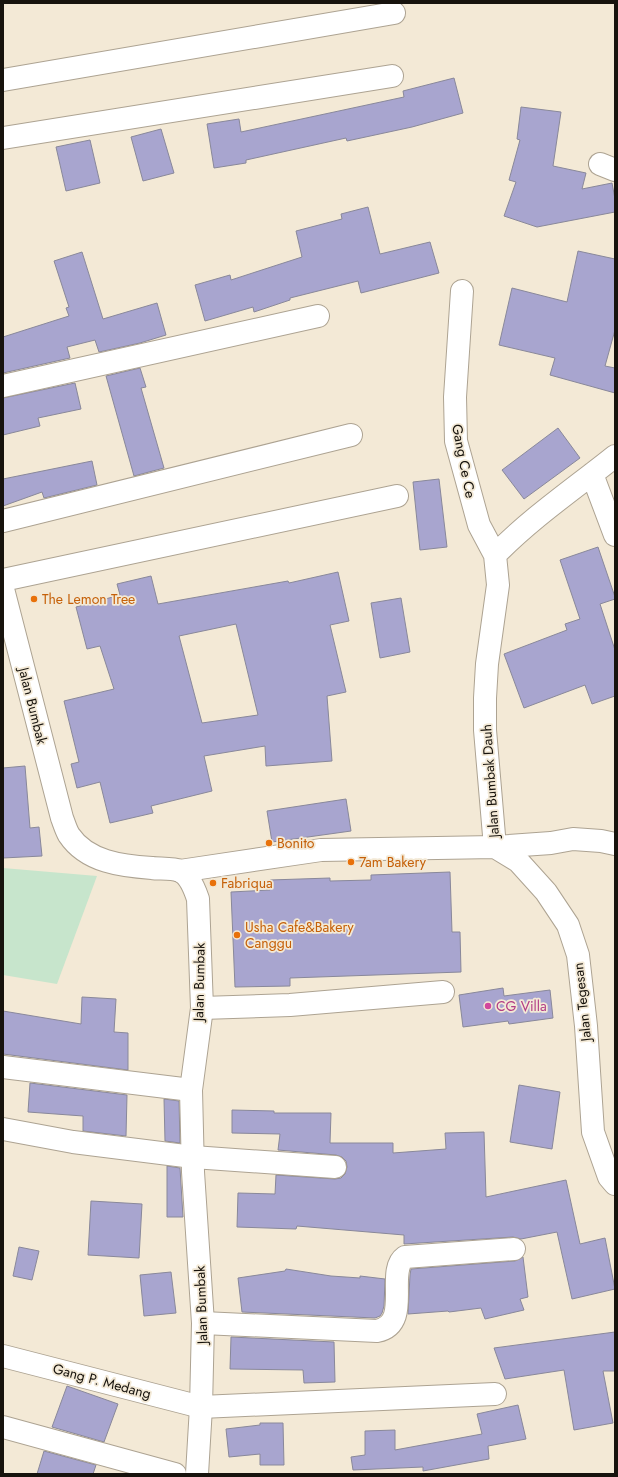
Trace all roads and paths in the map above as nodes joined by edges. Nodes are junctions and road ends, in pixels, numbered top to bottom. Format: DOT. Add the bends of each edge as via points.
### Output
graph roads {
  1 [pos="394,13"];
  2 [pos="392,76"];
  3 [pos="3,80"];
  4 [pos="3,138"];
  5 [pos="462,291"];
  6 [pos="318,316"];
  7 [pos="3,386"];
  8 [pos="351,435"];
  9 [pos="615,456"];
  10 [pos="592,474"];
  11 [pos="397,496"];
  12 [pos="3,521"];
  13 [pos="615,536"];
  14 [pos="495,555"];
  15 [pos="3,580"];
  16 [pos="3,590"];
  17 [pos="615,844"];
  18 [pos="495,847"];
  19 [pos="180,871"];
  20 [pos="443,992"];
  21 [pos="202,1008"];
  22 [pos="3,1066"];
  23 [pos="191,1090"];
  24 [pos="3,1129"];
  25 [pos="193,1157"];
  26 [pos="335,1167"];
  27 [pos="615,1184"];
  28 [pos="514,1249"];
  29 [pos="203,1323"];
  30 [pos="3,1356"];
  31 [pos="495,1394"];
  32 [pos="201,1407"];
  33 [pos="3,1427"];
  34 [pos="175,1474"];
  35 [pos="197,1474"];
  1 -- 3 [label="street"];
  2 -- 4 [label="street"];
  5 -- 14 [label="street, Gang Ce Ce" via="455,396 456,441 479,525"];
  6 -- 7 [label="street"];
  8 -- 12 [label="street"];
  9 -- 10 [label="street"];
  10 -- 13 [label="street"];
  10 -- 14 [label="street" via="528,524"];
  11 -- 15 [label="street"];
  14 -- 18 [label="street, Jalan Bumbak Dauh" via="498,585 487,664 485,730"];
  16 -- 19 [label="street, Jalan Bumbak" via="62,818 69,834 78,845 110,863"];
  17 -- 18 [label="street" via="573,839"];
  18 -- 19 [label="street, Jalan Bumbak Dauh" via="321,850"];
  18 -- 27 [label="street, Jalan Tegesan" via="518,861 546,892 568,924 578,955 593,1132 609,1177"];
  19 -- 21 [label="street, Jalan Bumbak" via="191,883 198,899"];
  20 -- 21 [label="street" via="290,1005"];
  21 -- 23 [label="street, Jalan Bumbak"];
  22 -- 23 [label="street"];
  23 -- 25 [label="street, Jalan Bumbak"];
  24 -- 25 [label="street" via="80,1143"];
  25 -- 26 [label="street"];
  25 -- 29 [label="street, Jalan Bumbak"];
  28 -- 29 [label="street" via="405,1257 399,1268 395,1319 382,1330"];
  29 -- 32 [label="street, Jalan Bumbak"];
  30 -- 32 [label="street, Gang P. Medang"];
  31 -- 32 [label="street, Gang P. Medang"];
  32 -- 35 [label="street, Jalan Bumbak"];
  33 -- 34 [label="street"];
}
